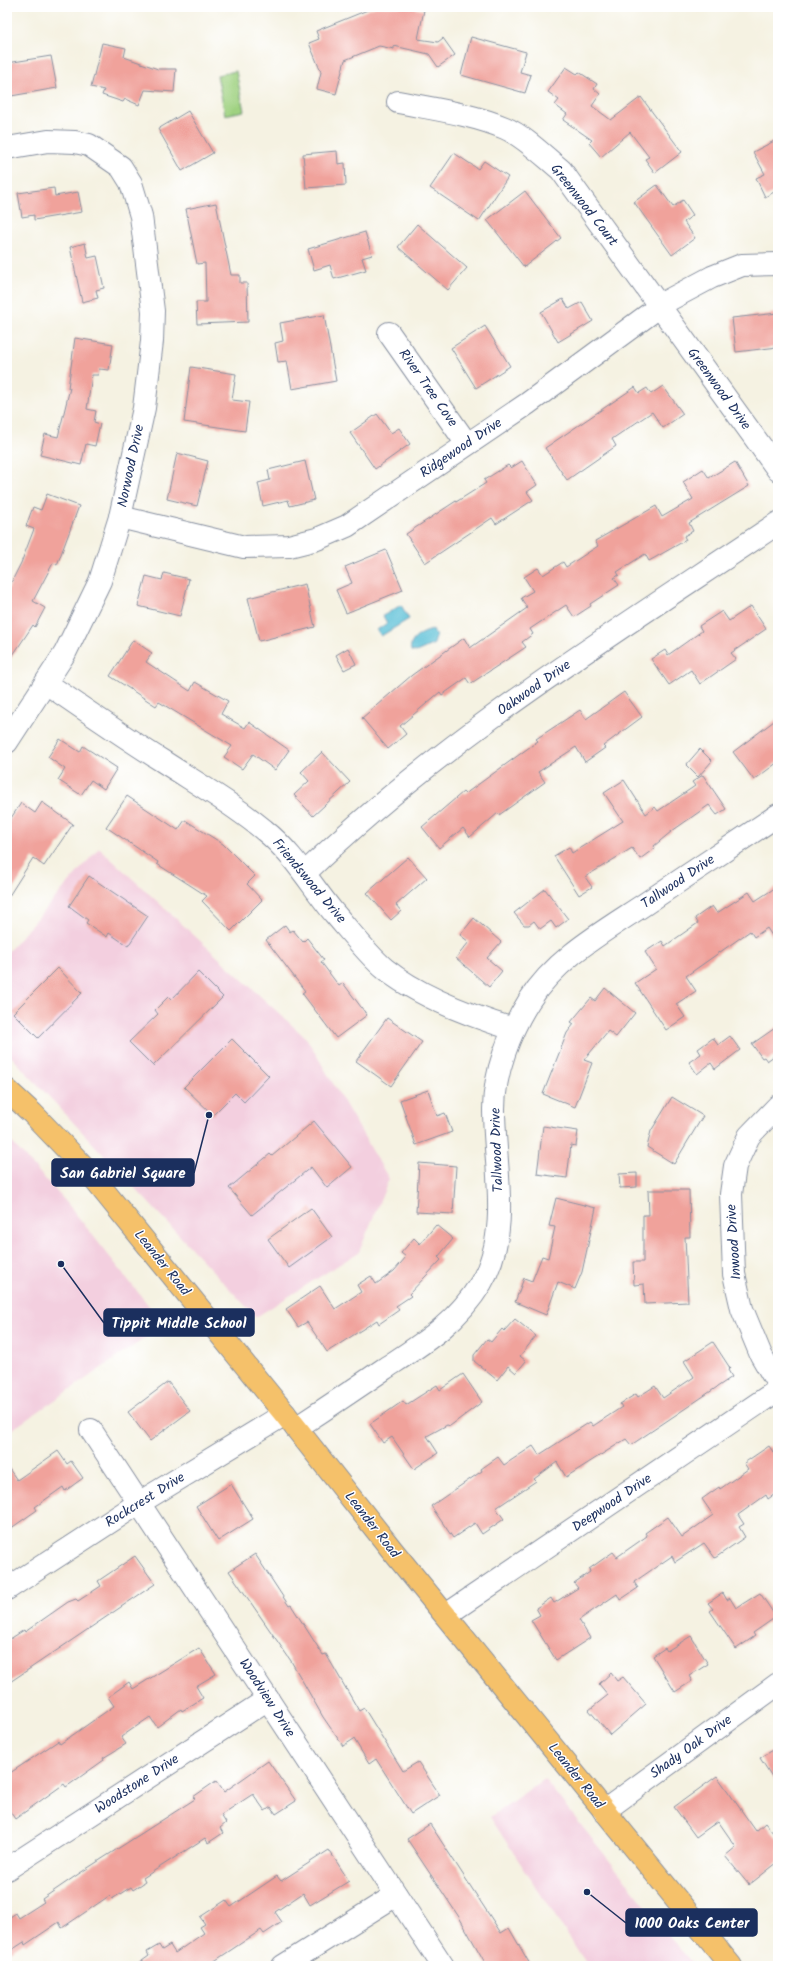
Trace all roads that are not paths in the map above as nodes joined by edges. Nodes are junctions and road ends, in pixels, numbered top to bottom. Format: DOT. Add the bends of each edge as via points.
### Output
graph roads {
  1 [pos="398,102"];
  2 [pos="7,148"];
  3 [pos="778,264"];
  4 [pos="660,307"];
  5 [pos="389,333"];
  6 [pos="467,444"];
  7 [pos="778,470"];
  8 [pos="120,517"];
  9 [pos="778,523"];
  10 [pos="46,683"];
  11 [pos="7,742"];
  12 [pos="778,814"];
  13 [pos="305,873"];
  14 [pos="513,1029"];
  15 [pos="7,1090"];
  16 [pos="778,1106"];
  17 [pos="778,1384"];
  18 [pos="778,1390"];
  19 [pos="290,1421"];
  20 [pos="91,1430"];
  21 [pos="139,1503"];
  22 [pos="7,1589"];
  23 [pos="446,1616"];
  24 [pos="778,1684"];
  25 [pos="268,1699"];
  26 [pos="604,1811"];
  27 [pos="7,1869"];
  28 [pos="396,1895"];
  29 [pos="283,1966"];
  30 [pos="442,1966"];
  31 [pos="731,1966"];
  1 -- 4 [label="street, Greenwood Court" via="462,115 506,128 530,144 561,170"];
  2 -- 8 [label="street, Norwood Drive" via="48,141 89,145 121,167 131,183 140,216 153,311 144,408"];
  3 -- 4 [label="street, Ridgewood Drive" via="742,265 712,277"];
  4 -- 6 [label="street, Ridgewood Drive" via="595,356"];
  4 -- 7 [label="street, Greenwood Drive"];
  5 -- 6 [label="street, River Tree Cove"];
  6 -- 8 [label="street, Ridgewood Drive" via="347,526 317,539 289,546 244,547"];
  8 -- 10 [label="street, Norwood Drive" via="90,604 65,653"];
  9 -- 13 [label="street, Oakwood Drive" via="529,691 445,753 342,838"];
  10 -- 11 [label="street, Norwood Drive"];
  10 -- 13 [label="street, Friendswood Drive" via="119,734 238,810 277,841"];
  12 -- 14 [label="street, Tallwood Drive" via="572,954 530,999"];
  13 -- 14 [label="street, Friendswood Drive" via="334,912 385,969 438,1000 478,1018"];
  14 -- 19 [label="street, Tallwood Drive" via="502,1061 494,1107 499,1201 497,1232 482,1282 446,1326"];
  15 -- 19 [label="main road, Leander Road" via="32,1112 86,1169"];
  16 -- 17 [label="street, Inwood Drive" via="749,1136 735,1166 731,1194 734,1274 742,1309 761,1355"];
  18 -- 23 [label="street, Deepwood Drive"];
  19 -- 21 [label="street, Rockcrest Drive"];
  19 -- 23 [label="main road, Leander Road"];
  20 -- 21 [label="street, Woodview Drive"];
  21 -- 22 [label="street, Rockcrest Drive"];
  21 -- 25 [label="street, Woodview Drive"];
  23 -- 26 [label="main road, Leander Road"];
  24 -- 26 [label="street, Shady Oak Drive"];
  25 -- 27 [label="street, Woodstone Drive"];
  25 -- 28 [label="street, Woodview Drive"];
  26 -- 31 [label="main road, Leander Road"];
  28 -- 29 [label="street"];
  28 -- 30 [label="street, Woodview Drive"];
}
